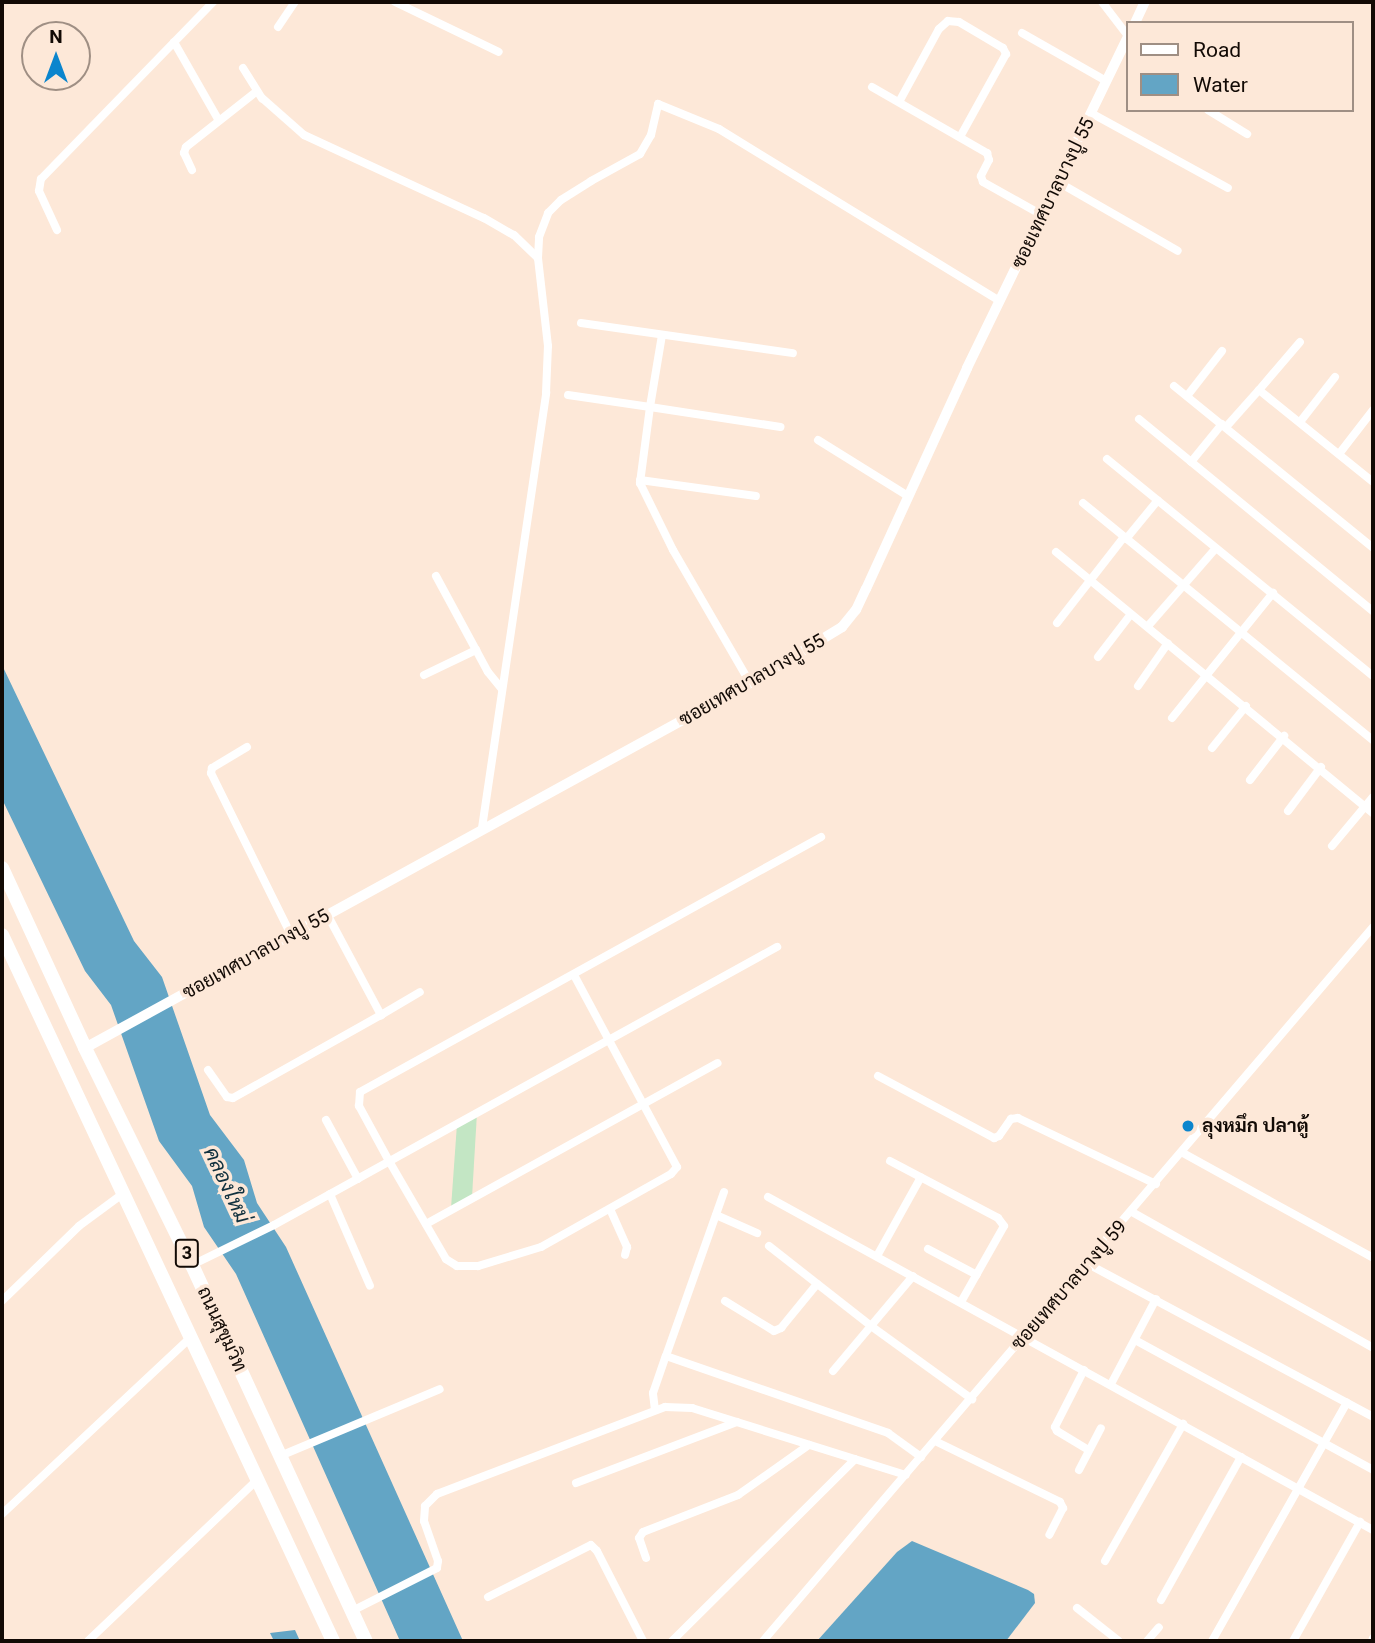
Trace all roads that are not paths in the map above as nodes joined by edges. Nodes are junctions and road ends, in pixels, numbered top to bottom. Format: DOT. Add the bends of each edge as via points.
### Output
graph roads {
  1 [pos="213,2"];
  2 [pos="295,2"];
  3 [pos="395,2"];
  4 [pos="1102,2"];
  5 [pos="1145,2"];
  6 [pos="1136,21"];
  7 [pos="278,27"];
  8 [pos="1022,33"];
  9 [pos="1126,33"];
  10 [pos="1126,40"];
  11 [pos="174,42"];
  12 [pos="499,52"];
  13 [pos="243,68"];
  14 [pos="1106,81"];
  15 [pos="872,87"];
  16 [pos="256,92"];
  17 [pos="899,102"];
  18 [pos="1211,112"];
  19 [pos="1091,113"];
  20 [pos="218,119"];
  21 [pos="1247,134"];
  22 [pos="960,137"];
  23 [pos="192,170"];
  24 [pos="1058,182"];
  25 [pos="1228,188"];
  26 [pos="1042,215"];
  27 [pos="57,230"];
  28 [pos="1178,251"];
  29 [pos="538,258"];
  30 [pos="1000,301"];
  31 [pos="581,323"];
  32 [pos="662,335"];
  33 [pos="1300,342"];
  34 [pos="1222,351"];
  35 [pos="793,354"];
  36 [pos="1335,377"];
  37 [pos="1174,386"];
  38 [pos="1259,390"];
  39 [pos="568,395"];
  40 [pos="1187,396"];
  41 [pos="650,407"];
  42 [pos="1373,410"];
  43 [pos="1139,419"];
  44 [pos="1300,422"];
  45 [pos="1224,426"];
  46 [pos="780,427"];
  47 [pos="818,440"];
  48 [pos="1339,454"];
  49 [pos="1107,459"];
  50 [pos="1191,462"];
  51 [pos="640,480"];
  52 [pos="1373,482"];
  53 [pos="756,496"];
  54 [pos="908,496"];
  55 [pos="1158,500"];
  56 [pos="1083,503"];
  57 [pos="1125,538"];
  58 [pos="1216,548"];
  59 [pos="1373,548"];
  60 [pos="1056,552"];
  61 [pos="436,576"];
  62 [pos="1091,580"];
  63 [pos="1183,586"];
  64 [pos="1273,593"];
  65 [pos="1373,611"];
  66 [pos="1131,614"];
  67 [pos="1057,623"];
  68 [pos="1148,626"];
  69 [pos="1241,633"];
  70 [pos="1168,643"];
  71 [pos="476,650"];
  72 [pos="1098,657"];
  73 [pos="1207,674"];
  74 [pos="424,675"];
  75 [pos="1373,676"];
  76 [pos="750,683"];
  77 [pos="1138,686"];
  78 [pos="501,688"];
  79 [pos="1246,706"];
  80 [pos="1172,718"];
  81 [pos="1284,736"];
  82 [pos="1373,740"];
  83 [pos="247,747"];
  84 [pos="1212,748"];
  85 [pos="1321,767"];
  86 [pos="1250,780"];
  87 [pos="1373,797"];
  88 [pos="1365,806"];
  89 [pos="1288,811"];
  90 [pos="1373,813"];
  91 [pos="482,828"];
  92 [pos="821,837"];
  93 [pos="1332,846"];
  94 [pos="2,868"];
  95 [pos="327,914"];
  96 [pos="1373,927"];
  97 [pos="290,933"];
  98 [pos="2,935"];
  99 [pos="777,947"];
  100 [pos="574,975"];
  101 [pos="420,992"];
  102 [pos="381,1015"];
  103 [pos="608,1040"];
  104 [pos="85,1048"];
  105 [pos="718,1063"];
  106 [pos="208,1070"];
  107 [pos="878,1076"];
  108 [pos="644,1104"];
  109 [pos="326,1120"];
  110 [pos="1183,1153"];
  111 [pos="389,1161"];
  112 [pos="890,1161"];
  113 [pos="921,1177"];
  114 [pos="358,1179"];
  115 [pos="1156,1184"];
  116 [pos="724,1192"];
  117 [pos="124,1193"];
  118 [pos="330,1194"];
  119 [pos="768,1196"];
  120 [pos="611,1209"];
  121 [pos="1132,1212"];
  122 [pos="716,1215"];
  123 [pos="426,1224"];
  124 [pos="757,1233"];
  125 [pos="769,1246"];
  126 [pos="928,1249"];
  127 [pos="625,1255"];
  128 [pos="877,1256"];
  129 [pos="1373,1258"];
  130 [pos="1088,1264"];
  131 [pos="192,1265"];
  132 [pos="977,1275"];
  133 [pos="913,1276"];
  134 [pos="817,1284"];
  135 [pos="370,1286"];
  136 [pos="3,1297"];
  137 [pos="1156,1300"];
  138 [pos="725,1301"];
  139 [pos="961,1302"];
  140 [pos="871,1326"];
  141 [pos="191,1337"];
  142 [pos="1025,1337"];
  143 [pos="1135,1340"];
  144 [pos="1373,1348"];
  145 [pos="666,1356"];
  146 [pos="1084,1370"];
  147 [pos="833,1371"];
  148 [pos="1111,1384"];
  149 [pos="440,1389"];
  150 [pos="972,1399"];
  151 [pos="1347,1402"];
  152 [pos="655,1410"];
  153 [pos="1373,1417"];
  154 [pos="737,1422"];
  155 [pos="1182,1424"];
  156 [pos="1101,1427"];
  157 [pos="935,1441"];
  158 [pos="1324,1443"];
  159 [pos="809,1444"];
  160 [pos="1089,1450"];
  161 [pos="280,1456"];
  162 [pos="920,1457"];
  163 [pos="1241,1457"];
  164 [pos="855,1459"];
  165 [pos="1079,1470"];
  166 [pos="1373,1470"];
  167 [pos="906,1475"];
  168 [pos="258,1479"];
  169 [pos="576,1483"];
  170 [pos="1298,1489"];
  171 [pos="2,1514"];
  172 [pos="1360,1522"];
  173 [pos="1373,1530"];
  174 [pos="1049,1535"];
  175 [pos="646,1558"];
  176 [pos="1105,1561"];
  177 [pos="488,1597"];
  178 [pos="1161,1600"];
  179 [pos="1077,1608"];
  180 [pos="352,1611"];
  181 [pos="1159,1627"];
  182 [pos="88,1641"];
  183 [pos="333,1641"];
  184 [pos="366,1641"];
  185 [pos="643,1641"];
  186 [pos="673,1641"];
  187 [pos="763,1641"];
  188 [pos="1119,1641"];
  189 [pos="1147,1641"];
  190 [pos="1212,1641"];
  191 [pos="1293,1641"];
  1 -- 11 [label="street"];
  2 -- 7 [label="street"];
  3 -- 12 [label="street"];
  4 -- 9 [label="street"];
  5 -- 6 [label="street"];
  8 -- 14 [label="street"];
  10 -- 14 [label="street, ซอยเทศบาลบางปู 55"];
  11 -- 20 [label="street"];
  11 -- 27 [label="street" via="41,179 39,191"];
  13 -- 16 [label="street"];
  14 -- 19 [label="street, ซอยเทศบาลบางปู 55"];
  15 -- 17 [label="street"];
  16 -- 20 [label="street"];
  16 -- 29 [label="street" via="304,135 484,218 514,235"];
  17 -- 22 [label="street"];
  17 -- 22 [label="street" via="944,24 959,22 1006,54"];
  18 -- 21 [label="street"];
  19 -- 24 [label="street, ซอยเทศบาลบางปู 55"];
  19 -- 25 [label="street"];
  20 -- 23 [label="street" via="184,149"];
  22 -- 26 [label="street" via="988,156 983,182"];
  24 -- 26 [label="street, ซอยเทศบาลบางปู 55"];
  24 -- 28 [label="street"];
  26 -- 30 [label="street, ซอยเทศบาลบางปู 55"];
  29 -- 30 [label="street" via="539,237 548,213 581,187 640,155 651,135 658,104 719,129"];
  29 -- 78 [label="street" via="548,368"];
  30 -- 54 [label="street, ซอยเทศบาลบางปู 55"];
  31 -- 32 [label="street"];
  32 -- 35 [label="street"];
  32 -- 41 [label="street"];
  33 -- 38 [label="street"];
  34 -- 40 [label="street"];
  36 -- 44 [label="street"];
  37 -- 40 [label="street"];
  38 -- 44 [label="street"];
  38 -- 45 [label="street"];
  39 -- 41 [label="street"];
  40 -- 45 [label="street"];
  41 -- 46 [label="street"];
  41 -- 51 [label="street"];
  42 -- 48 [label="street"];
  43 -- 50 [label="street"];
  44 -- 48 [label="street"];
  45 -- 50 [label="street"];
  45 -- 59 [label="street"];
  47 -- 54 [label="street"];
  48 -- 52 [label="street"];
  49 -- 55 [label="street"];
  50 -- 65 [label="street"];
  51 -- 53 [label="street"];
  51 -- 76 [label="street" via="673,550"];
  54 -- 76 [label="street, ซอยเทศบาลบางปู 55" via="849,620"];
  55 -- 57 [label="street"];
  55 -- 58 [label="street"];
  56 -- 57 [label="street"];
  57 -- 62 [label="street"];
  57 -- 63 [label="street"];
  58 -- 63 [label="street"];
  58 -- 64 [label="street"];
  60 -- 62 [label="street"];
  61 -- 71 [label="street"];
  62 -- 66 [label="street"];
  62 -- 67 [label="street"];
  63 -- 68 [label="street"];
  63 -- 69 [label="street"];
  64 -- 69 [label="street"];
  64 -- 75 [label="street"];
  66 -- 68 [label="street"];
  66 -- 72 [label="street"];
  68 -- 70 [label="street"];
  69 -- 73 [label="street"];
  69 -- 82 [label="street"];
  70 -- 73 [label="street"];
  70 -- 77 [label="street"];
  71 -- 74 [label="street"];
  71 -- 78 [label="street"];
  73 -- 79 [label="street"];
  73 -- 80 [label="street"];
  76 -- 91 [label="street, ซอยเทศบาลบางปู 55"];
  78 -- 91 [label="street"];
  79 -- 81 [label="street"];
  79 -- 84 [label="street"];
  81 -- 85 [label="street"];
  81 -- 86 [label="street"];
  83 -- 97 [label="street" via="211,773"];
  85 -- 88 [label="street"];
  85 -- 89 [label="street"];
  87 -- 88 [label="street"];
  88 -- 90 [label="street"];
  88 -- 93 [label="street"];
  91 -- 95 [label="street, ซอยเทศบาลบางปู 55"];
  92 -- 100 [label="street"];
  94 -- 104 [label="highway, ถนนสุขุมวิท / 3"];
  95 -- 97 [label="street, ซอยเทศบาลบางปู 55"];
  95 -- 102 [label="street"];
  96 -- 110 [label="street, ซอยเทศบาลบางปู 59"];
  97 -- 104 [label="street, ซอยเทศบาลบางปู 55"];
  98 -- 117 [label="highway, ถนนสุขุมวิท / 3"];
  99 -- 103 [label="street"];
  100 -- 103 [label="street"];
  100 -- 111 [label="street" via="360,1092 359,1106"];
  101 -- 102 [label="street"];
  102 -- 106 [label="street" via="233,1098 227,1097"];
  103 -- 108 [label="street"];
  103 -- 111 [label="street"];
  104 -- 131 [label="highway, ถนนสุขุมวิท / 3"];
  105 -- 108 [label="street"];
  107 -- 115 [label="street" via="993,1138 1011,1119 1018,1118"];
  108 -- 120 [label="street" via="677,1167"];
  108 -- 123 [label="street"];
  109 -- 114 [label="street"];
  110 -- 115 [label="street, ซอยเทศบาลบางปู 59"];
  110 -- 129 [label="street"];
  111 -- 114 [label="street"];
  111 -- 123 [label="street"];
  112 -- 113 [label="street"];
  113 -- 128 [label="street"];
  113 -- 132 [label="street" via="1002,1222 1004,1231"];
  114 -- 118 [label="street"];
  115 -- 121 [label="street, ซอยเทศบาลบางปู 59"];
  116 -- 122 [label="street"];
  117 -- 136 [label="street" via="79,1226"];
  117 -- 141 [label="highway, ถนนสุขุมวิท / 3"];
  118 -- 131 [label="street"];
  118 -- 135 [label="street"];
  119 -- 128 [label="street"];
  120 -- 123 [label="street" via="532,1251 466,1267 446,1259"];
  120 -- 127 [label="street" via="627,1247"];
  121 -- 130 [label="street, ซอยเทศบาลบางปู 59"];
  121 -- 144 [label="street"];
  122 -- 124 [label="street"];
  122 -- 145 [label="street"];
  125 -- 134 [label="street"];
  126 -- 132 [label="street"];
  128 -- 133 [label="street"];
  130 -- 137 [label="street"];
  130 -- 142 [label="street, ซอยเทศบาลบางปู 59"];
  131 -- 161 [label="highway, ถนนสุขุมวิท / 3"];
  132 -- 139 [label="street"];
  133 -- 139 [label="street"];
  133 -- 140 [label="street"];
  134 -- 138 [label="street" via="774,1331"];
  134 -- 140 [label="street"];
  137 -- 143 [label="street"];
  137 -- 151 [label="street"];
  139 -- 142 [label="street"];
  140 -- 147 [label="street"];
  140 -- 150 [label="street"];
  141 -- 168 [label="highway, ถนนสุขุมวิท / 3"];
  141 -- 171 [label="street"];
  142 -- 146 [label="street"];
  142 -- 150 [label="street, ซอยเทศบาลบางปู 59"];
  143 -- 148 [label="street"];
  143 -- 158 [label="street"];
  145 -- 152 [label="street" via="653,1393"];
  145 -- 162 [label="street" via="888,1433"];
  146 -- 148 [label="street"];
  146 -- 160 [label="street" via="1055,1427"];
  148 -- 155 [label="street"];
  149 -- 161 [label="street"];
  150 -- 157 [label="street, ซอยเทศบาลบางปู 59"];
  151 -- 153 [label="street"];
  151 -- 158 [label="street"];
  152 -- 154 [label="street" via="682,1406"];
  152 -- 180 [label="street" via="437,1494 424,1513 438,1560 435,1571"];
  154 -- 159 [label="street"];
  154 -- 169 [label="street"];
  155 -- 163 [label="street"];
  155 -- 176 [label="street"];
  156 -- 160 [label="street"];
  157 -- 162 [label="street, ซอยเทศบาลบางปู 59"];
  157 -- 174 [label="street" via="1060,1502 1063,1508"];
  158 -- 166 [label="street"];
  158 -- 170 [label="street"];
  159 -- 164 [label="street"];
  159 -- 175 [label="street" via="738,1494 643,1532 639,1538"];
  160 -- 165 [label="street"];
  161 -- 180 [label="highway, ถนนสุขุมวิท / 3"];
  162 -- 167 [label="street, ซอยเทศบาลบางปู 59"];
  163 -- 170 [label="street"];
  163 -- 178 [label="street"];
  164 -- 167 [label="street"];
  164 -- 186 [label="street"];
  167 -- 187 [label="street, ซอยเทศบาลบางปู 59"];
  168 -- 182 [label="street"];
  168 -- 183 [label="highway, ถนนสุขุมวิท / 3"];
  170 -- 172 [label="street"];
  170 -- 190 [label="street"];
  172 -- 173 [label="street"];
  172 -- 191 [label="street"];
  177 -- 185 [label="street" via="591,1545"];
  179 -- 188 [label="street"];
  180 -- 184 [label="highway, ถนนสุขุมวิท / 3"];
  181 -- 189 [label="street"];
}
